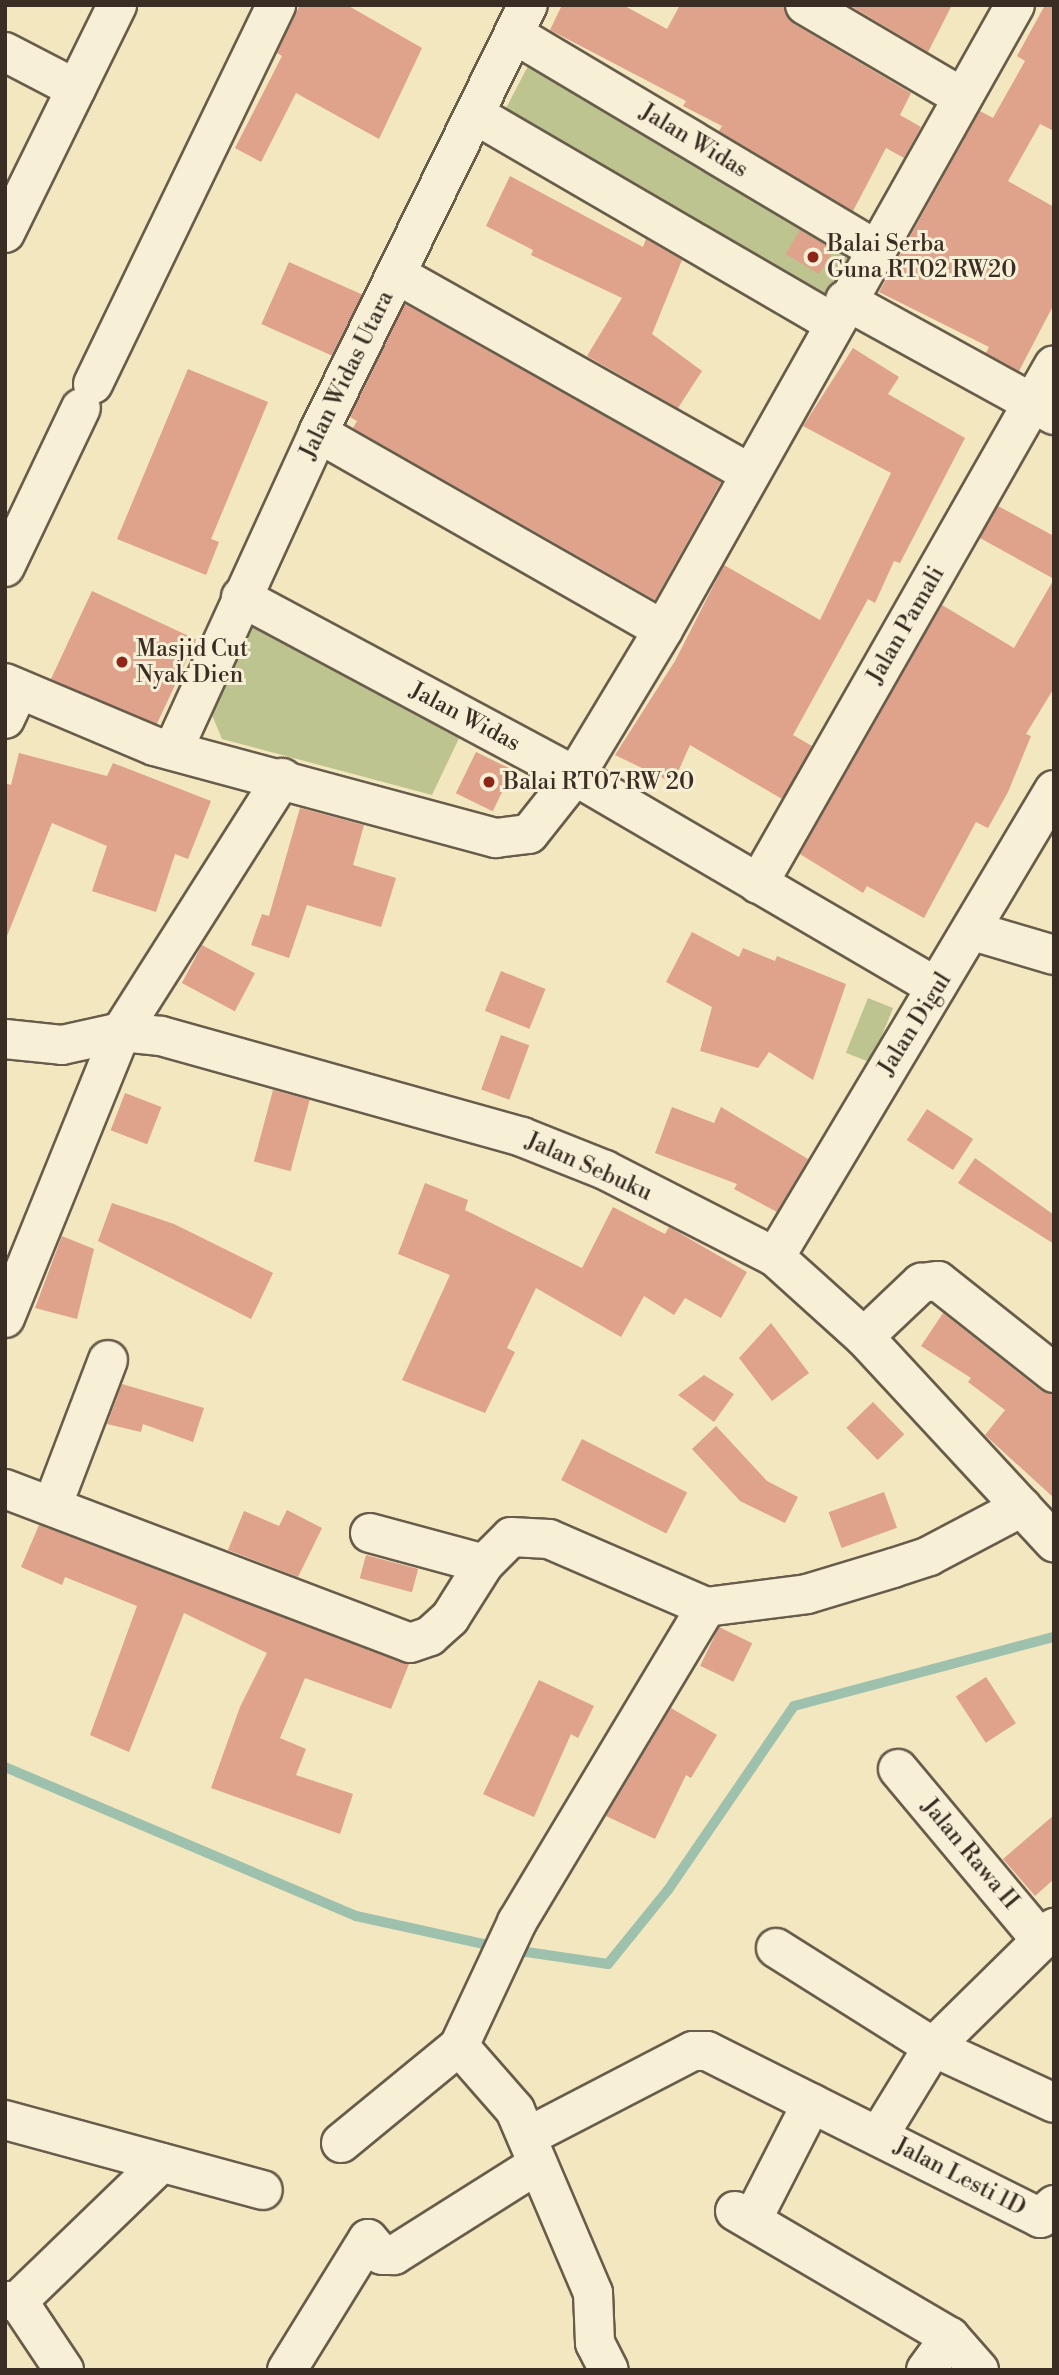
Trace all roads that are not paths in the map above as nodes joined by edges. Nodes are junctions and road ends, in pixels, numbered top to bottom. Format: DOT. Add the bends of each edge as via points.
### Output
graph roads {
  1 [pos="117,5"];
  2 [pos="276,5"];
  3 [pos="805,5"];
  4 [pos="1015,5"];
  5 [pos="521,19"];
  6 [pos="5,52"];
  7 [pos="76,89"];
  8 [pos="962,97"];
  9 [pos="476,115"];
  10 [pos="5,233"];
  11 [pos="874,249"];
  12 [pos="396,274"];
  13 [pos="839,311"];
  14 [pos="1054,365"];
  15 [pos="1043,408"];
  16 [pos="318,433"];
  17 [pos="748,472"];
  18 [pos="5,567"];
  19 [pos="241,597"];
  20 [pos="663,630"];
  21 [pos="9,699"];
  22 [pos="174,748"];
  23 [pos="575,776"];
  24 [pos="282,778"];
  25 [pos="1054,790"];
  26 [pos="758,884"];
  27 [pos="973,931"];
  28 [pos="1054,955"];
  29 [pos="936,987"];
  30 [pos="121,1032"];
  31 [pos="5,1039"];
  32 [pos="775,1257"];
  33 [pos="5,1318"];
  34 [pos="864,1337"];
  35 [pos="108,1360"];
  36 [pos="1054,1373"];
  37 [pos="5,1489"];
  38 [pos="53,1504"];
  39 [pos="1022,1507"];
  40 [pos="370,1532"];
  41 [pos="1054,1542"];
  42 [pos="485,1564"];
  43 [pos="706,1607"];
  44 [pos="898,1769"];
  45 [pos="1047,1934"];
  46 [pos="776,1948"];
  47 [pos="459,2046"];
  48 [pos="933,2047"];
  49 [pos="812,2103"];
  50 [pos="1054,2103"];
  51 [pos="5,2120"];
  52 [pos="879,2135"];
  53 [pos="341,2143"];
  54 [pos="532,2151"];
  55 [pos="161,2163"];
  56 [pos="263,2190"];
  57 [pos="1054,2206"];
  58 [pos="12,2301"];
  59 [pos="950,2337"];
  60 [pos="64,2370"];
  61 [pos="287,2370"];
  62 [pos="609,2370"];
  63 [pos="926,2370"];
  64 [pos="979,2370"];
  1 -- 7 [label="street"];
  2 -- 18 [label="street"];
  3 -- 8 [label="street"];
  4 -- 8 [label="street"];
  5 -- 9 [label="street, Jalan Widas Utara"];
  5 -- 11 [label="street, Jalan Widas"];
  6 -- 7 [label="street"];
  7 -- 10 [label="street"];
  8 -- 11 [label="street"];
  9 -- 12 [label="street, Jalan Widas Utara"];
  9 -- 13 [label="street"];
  11 -- 13 [label="street"];
  12 -- 16 [label="street, Jalan Widas Utara"];
  12 -- 17 [label="street"];
  13 -- 15 [label="street"];
  13 -- 17 [label="street"];
  14 -- 15 [label="street, Jalan Pamali"];
  15 -- 26 [label="street, Jalan Pamali"];
  16 -- 19 [label="street, Jalan Widas Utara"];
  16 -- 20 [label="street"];
  17 -- 20 [label="street"];
  19 -- 22 [label="street, Jalan Widas Utara"];
  19 -- 23 [label="street, Jalan Widas"];
  20 -- 23 [label="street"];
  21 -- 22 [label="street" via="154,746"];
  22 -- 24 [label="street"];
  23 -- 24 [label="street" via="529,834 510,841"];
  23 -- 26 [label="street, Jalan Widas"];
  24 -- 30 [label="street"];
  25 -- 27 [label="street, Jalan Digul"];
  26 -- 29 [label="street, Jalan Widas"];
  27 -- 28 [label="street"];
  27 -- 29 [label="street, Jalan Digul"];
  29 -- 32 [label="street, Jalan Digul"];
  30 -- 31 [label="street, Jalan Sebuku" via="62,1045"];
  30 -- 32 [label="street, Jalan Sebuku" via="162,1036 341,1082 522,1136 605,1170"];
  30 -- 33 [label="street"];
  32 -- 34 [label="street, Jalan Sebuku"];
  34 -- 36 [label="street" via="921,1283 938,1281"];
  34 -- 39 [label="street, Jalan Sebuku"];
  35 -- 38 [label="street"];
  37 -- 38 [label="street"];
  38 -- 42 [label="street" via="410,1643 430,1636 450,1618"];
  39 -- 41 [label="street, Jalan Sebuku"];
  39 -- 43 [label="street" via="929,1556 893,1568 807,1594"];
  40 -- 42 [label="street"];
  42 -- 43 [label="street" via="511,1537 549,1539"];
  43 -- 47 [label="street" via="517,1922"];
  44 -- 45 [label="street, Jalan Rawa II"];
  45 -- 48 [label="street, Jalan Lesti 1D"];
  46 -- 48 [label="street"];
  47 -- 53 [label="street"];
  47 -- 54 [label="street" via="515,2110"];
  48 -- 50 [label="street"];
  48 -- 52 [label="street, Jalan Lesti 1D"];
  49 -- 52 [label="street"];
  49 -- 54 [label="street" via="707,2051 693,2050"];
  49 -- 59 [label="street" via="743,2216"];
  51 -- 55 [label="street"];
  52 -- 57 [label="street, Jalan Lesti 1D" via="1040,2218"];
  54 -- 61 [label="street" via="394,2255 382,2255 368,2239"];
  54 -- 62 [label="street" via="593,2294 595,2343"];
  55 -- 56 [label="street"];
  55 -- 58 [label="street"];
  58 -- 60 [label="street"];
  59 -- 63 [label="street"];
  59 -- 64 [label="street"];
}
